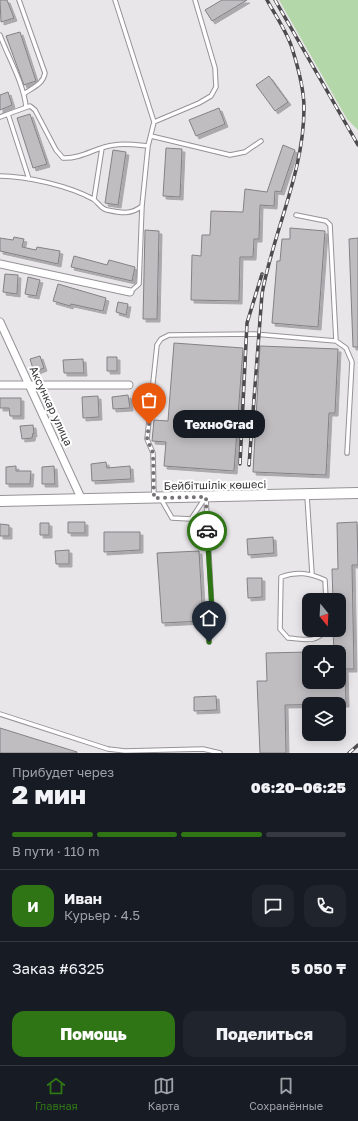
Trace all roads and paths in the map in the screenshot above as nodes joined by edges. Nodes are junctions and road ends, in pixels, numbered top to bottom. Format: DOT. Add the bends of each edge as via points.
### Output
graph roads {
  1 [pos="19,0"];
  2 [pos="115,0"];
  3 [pos="195,0"];
  4 [pos="0,35"];
  5 [pos="2,46"];
  6 [pos="25,93"];
  7 [pos="26,107"];
  8 [pos="8,114"];
  9 [pos="0,116"];
  10 [pos="154,122"];
  11 [pos="151,136"];
  12 [pos="261,141"];
  13 [pos="148,146"];
  14 [pos="102,148"];
  15 [pos="0,176"];
  16 [pos="29,179"];
  17 [pos="94,199"];
  18 [pos="142,206"];
  19 [pos="296,215"];
  20 [pos="0,264"];
  21 [pos="130,292"];
  22 [pos="0,322"];
  23 [pos="336,341"];
  24 [pos="0,385"];
  25 [pos="28,385"];
  26 [pos="129,385"];
  27 [pos="347,453"];
  28 [pos="358,493"];
  29 [pos="307,494"];
  30 [pos="206,497"];
  31 [pos="157,498"];
  32 [pos="82,500"];
  33 [pos="0,501"];
  34 [pos="312,574"];
  35 [pos="326,593"];
  36 [pos="321,637"];
  37 [pos="209,642"];
  38 [pos="0,714"];
  39 [pos="107,751"];
  40 [pos="220,753"];
  1 -- 6 [label="lane" via="45,73 40,84"];
  2 -- 10 [label="lane"];
  3 -- 10 [label="lane" via="215,68 216,87 211,96 199,103"];
  4 -- 5 [label="lane"];
  5 -- 6 [label="lane"];
  6 -- 7 [label="lane"];
  7 -- 8 [label="lane"];
  7 -- 14 [label="lane" via="30,106 35,110 56,150 63,158 88,155"];
  8 -- 9 [label="lane"];
  8 -- 16 [label="lane"];
  10 -- 11 [label="lane"];
  11 -- 12 [label="lane" via="230,155 245,152"];
  11 -- 13 [label="lane"];
  13 -- 14 [label="lane" via="115,144"];
  13 -- 18 [label="lane"];
  14 -- 17 [label="lane"];
  15 -- 16 [label="lane"];
  16 -- 17 [label="lane"];
  17 -- 18 [label="lane" via="105,210 123,213 135,212"];
  18 -- 21 [label="lane" via="139,284"];
  19 -- 23 [label="lane" via="326,221 330,225"];
  20 -- 21 [label="street"];
  22 -- 25 [label="street, Аксункар улица"];
  23 -- 27 [label="lane" via="346,348 352,362"];
  23 -- 31 [label="lane" via="254,334 169,334 161,339 157,346 147,439 153,453"];
  24 -- 25 [label="street"];
  25 -- 26 [label="street"];
  25 -- 32 [label="street, Аксункар улица"];
  28 -- 29 [label="street, Бейбітшілік көшесі"];
  29 -- 30 [label="street, Бейбітшілік көшесі"];
  29 -- 34 [label="lane"];
  30 -- 31 [label="street, Бейбітшілік көшесі"];
  30 -- 31 [label="lane" via="191,519 172,518"];
  30 -- 37 [label="lane" via="212,610 208,614"];
  31 -- 32 [label="street, Бейбітшілік көшесі"];
  32 -- 33 [label="street, Бейбітшілік көшесі"];
  34 -- 35 [label="lane" via="325,580"];
  34 -- 36 [label="lane" via="290,574 281,577 280,629 288,638 312,640"];
  38 -- 39 [label="lane"];
  39 -- 40 [label="lane" via="203,749"];
}
